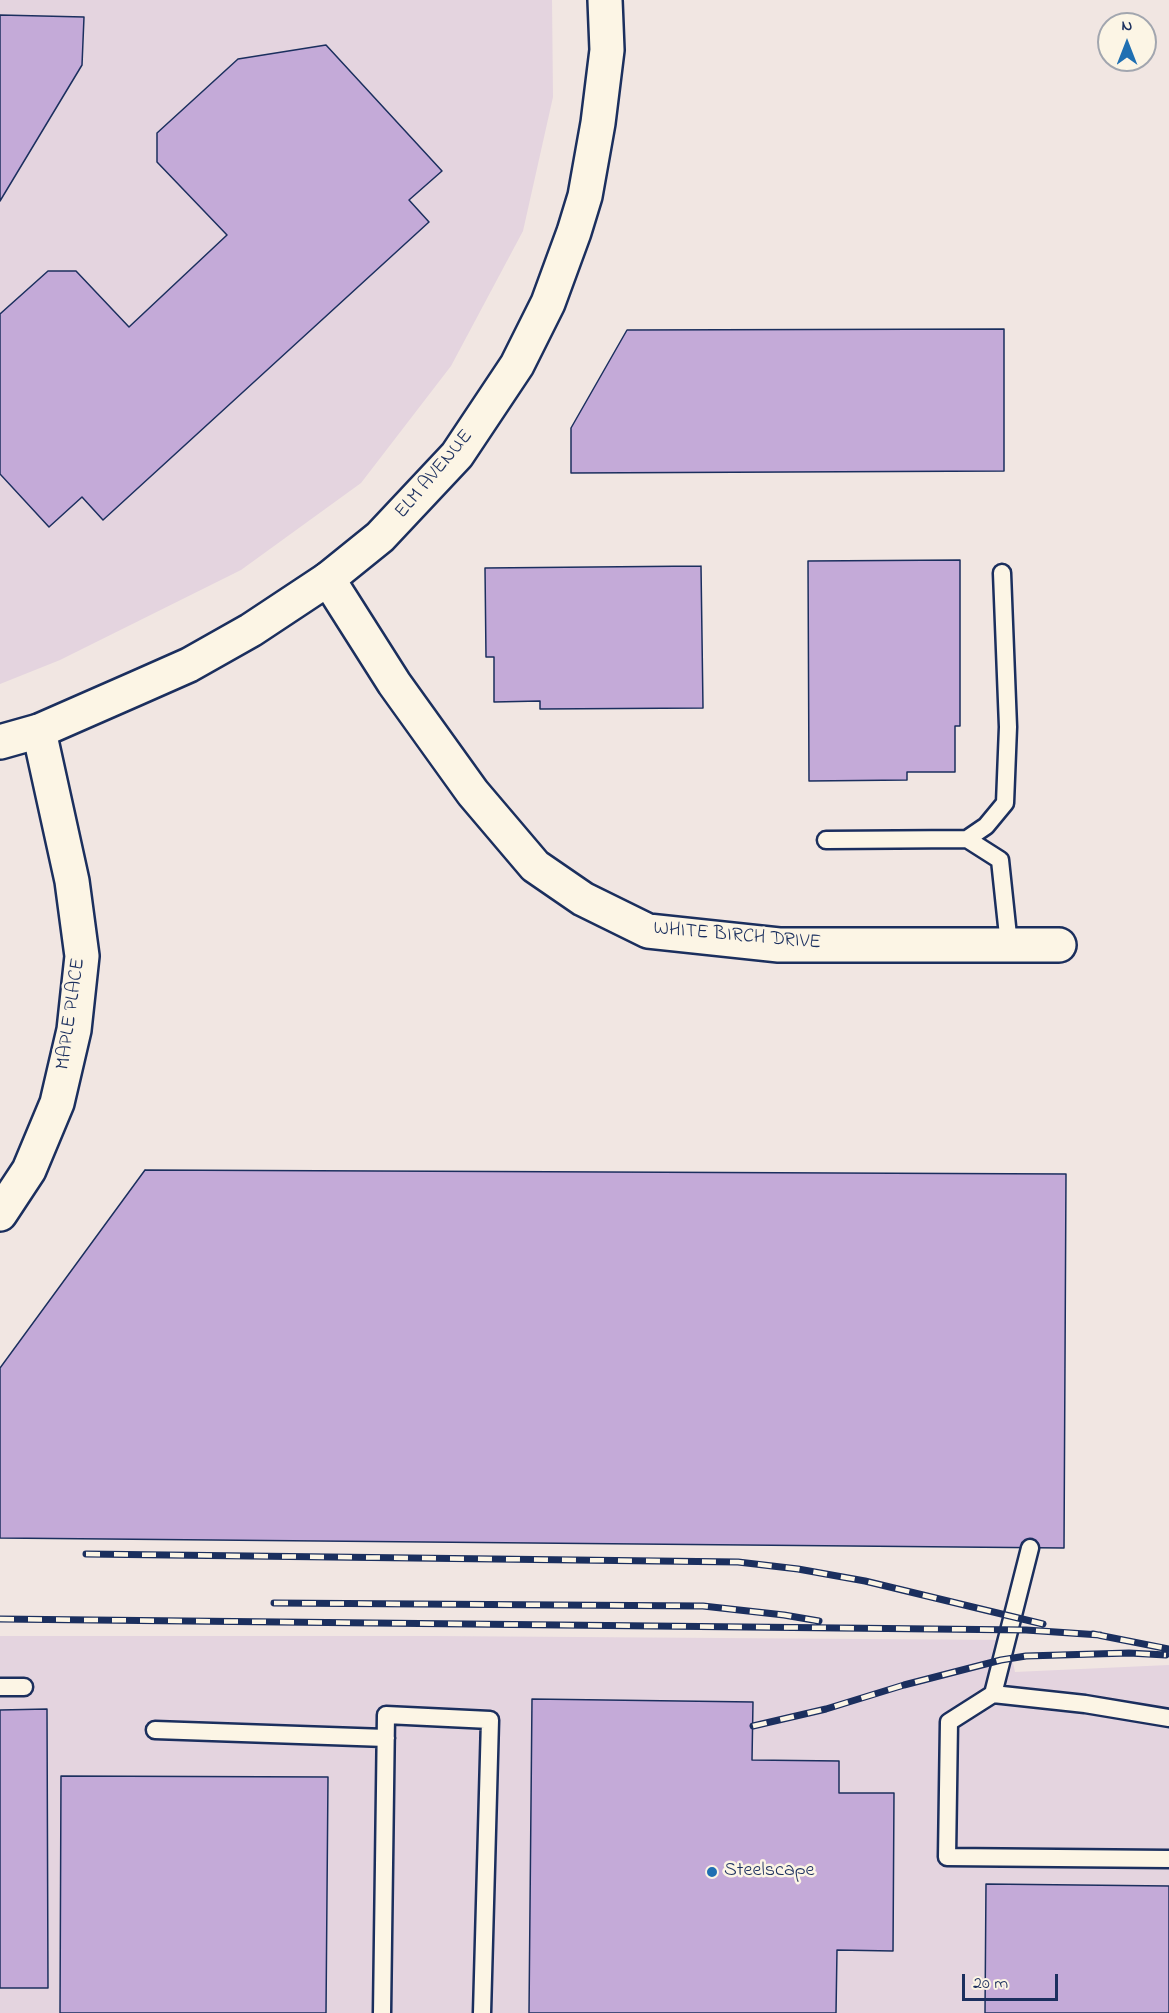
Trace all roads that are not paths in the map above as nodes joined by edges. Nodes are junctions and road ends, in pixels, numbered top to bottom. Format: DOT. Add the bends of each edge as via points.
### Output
graph roads {
  1 [pos="605,0"];
  2 [pos="1002,573"];
  3 [pos="328,579"];
  4 [pos="39,731"];
  5 [pos="0,742"];
  6 [pos="968,839"];
  7 [pos="826,840"];
  8 [pos="1009,945"];
  9 [pos="1059,945"];
  10 [pos="0,1214"];
  11 [pos="1030,1548"];
  12 [pos="24,1687"];
  13 [pos="0,1688"];
  14 [pos="993,1694"];
  15 [pos="1169,1718"];
  16 [pos="154,1730"];
  17 [pos="386,1737"];
  18 [pos="1169,1858"];
  19 [pos="382,2013"];
  20 [pos="482,2013"];
  1 -- 3 [label="street, ELM AVENUE" via="607,50 585,196 548,303 517,365 457,455 380,537"];
  2 -- 6 [label="lane" via="1008,727 1005,803 986,826"];
  3 -- 4 [label="street, ELM AVENUE" via="251,630 189,664"];
  3 -- 8 [label="street, WHITE BIRCH DRIVE" via="394,683 473,793 535,866 583,899 648,931 779,945"];
  4 -- 5 [label="street, ELM AVENUE"];
  4 -- 10 [label="street, MAPLE PLACE" via="72,881 82,956 74,1030 57,1103 29,1170"];
  6 -- 7 [label="lane"];
  6 -- 8 [label="lane" via="1000,860"];
  8 -- 9 [label="street, WHITE BIRCH DRIVE"];
  11 -- 14 [label="lane"];
  12 -- 13 [label="lane"];
  14 -- 15 [label="lane"];
  14 -- 18 [label="lane" via="949,1722 947,1857"];
  16 -- 17 [label="lane"];
  17 -- 19 [label="lane"];
  17 -- 20 [label="lane" via="386,1715 489,1719"];
}
